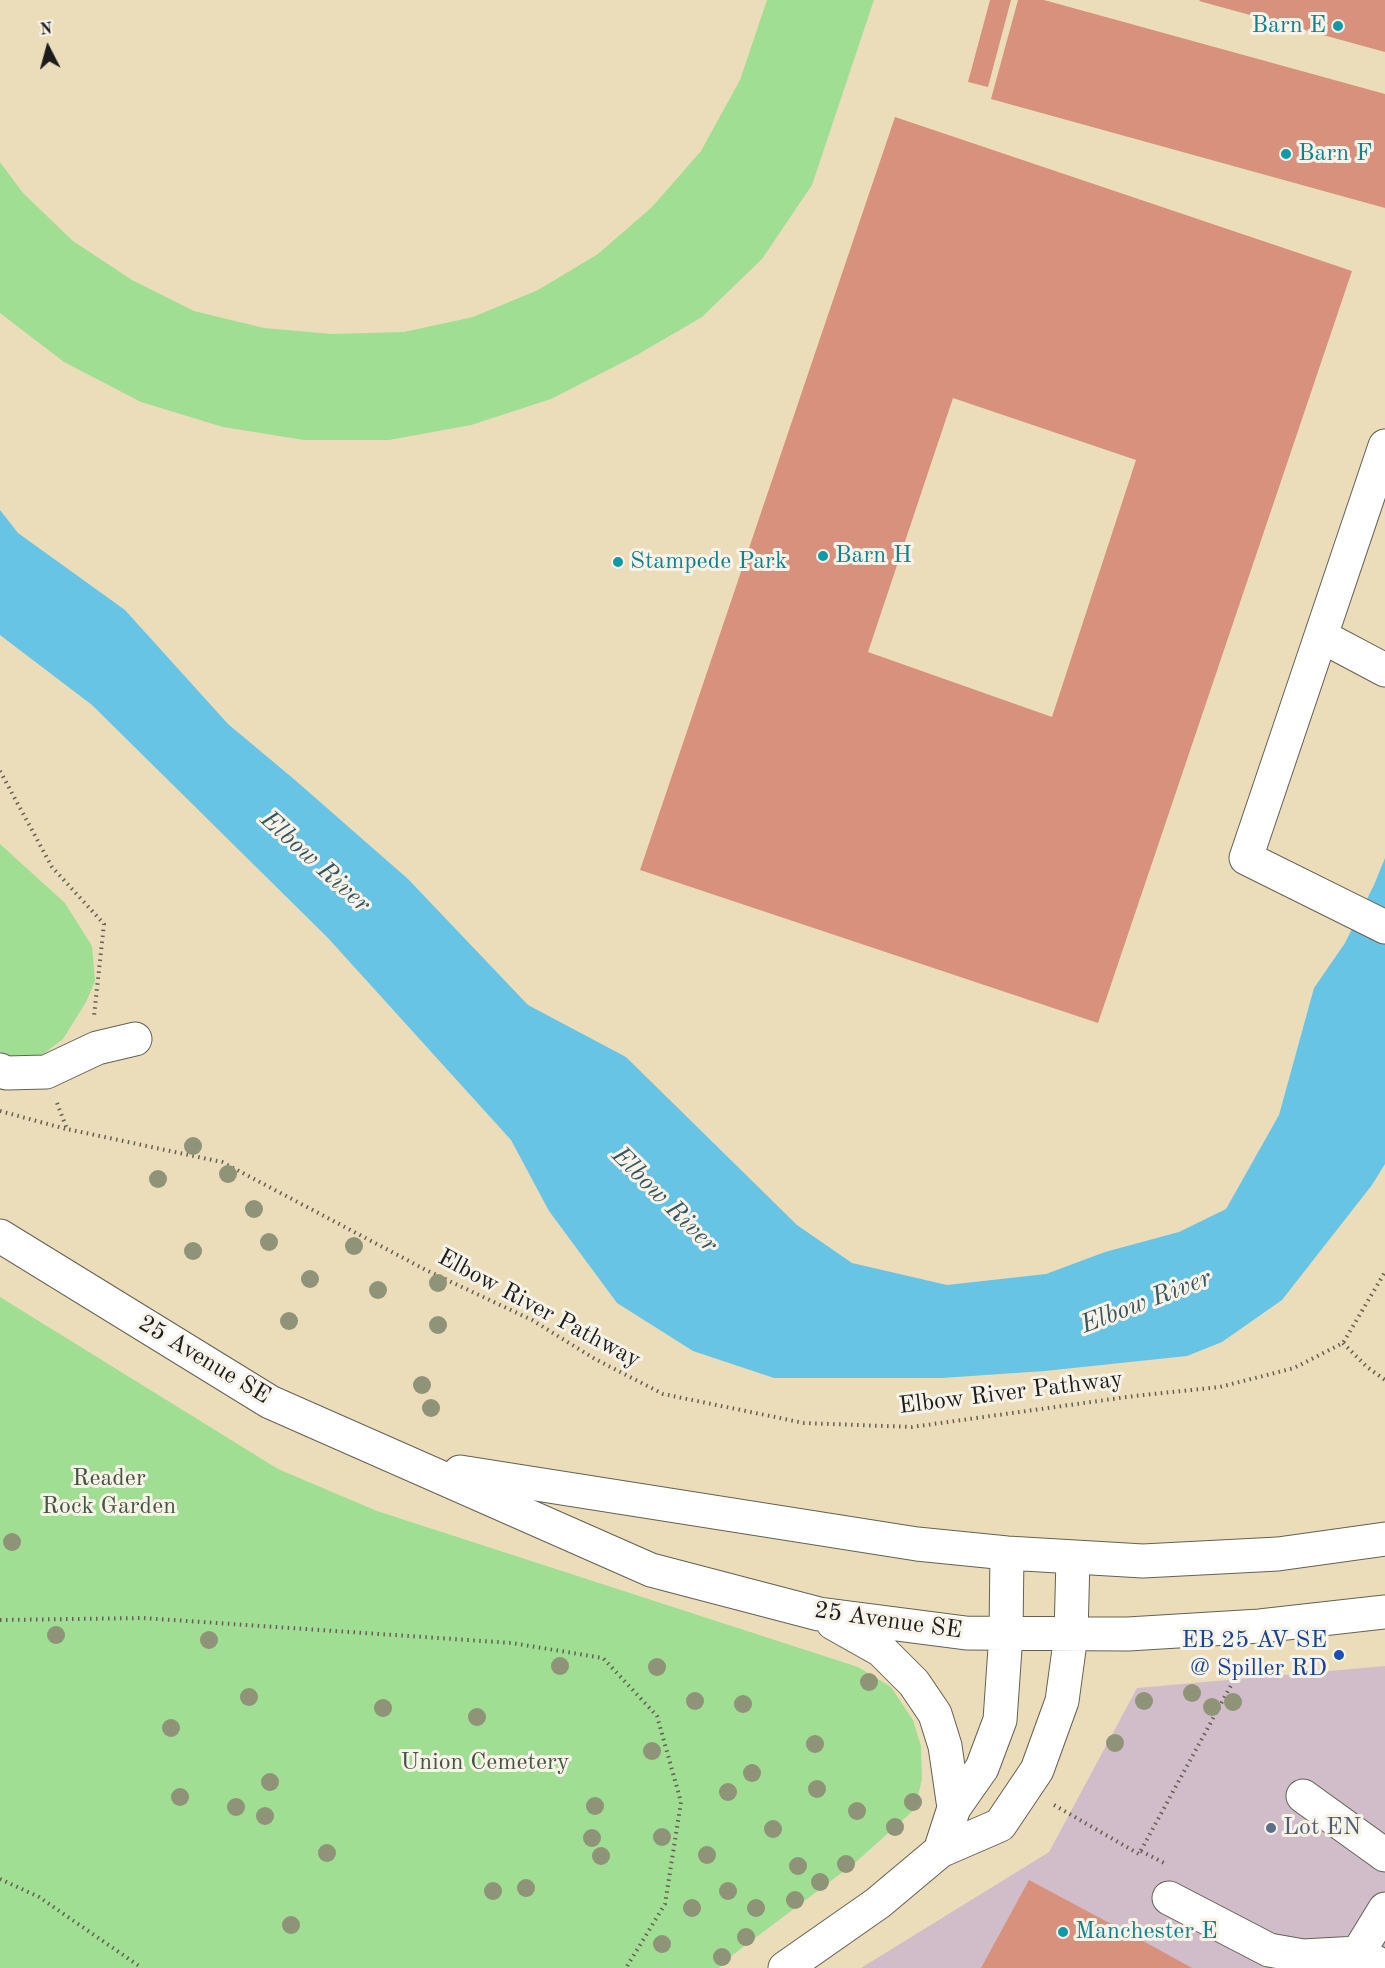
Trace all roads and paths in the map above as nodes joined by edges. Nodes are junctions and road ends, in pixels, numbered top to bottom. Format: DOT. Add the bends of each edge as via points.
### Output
graph roads {
  1 [pos="1385,446"];
  2 [pos="1321,636"];
  3 [pos="1385,670"];
  4 [pos="0,771"];
  5 [pos="1385,927"];
  6 [pos="94,1019"];
  7 [pos="135,1039"];
  8 [pos="0,1070"];
  9 [pos="46,1072"];
  10 [pos="0,1111"];
  11 [pos="67,1129"];
  12 [pos="0,1236"];
  13 [pos="1385,1272"];
  14 [pos="1343,1343"];
  15 [pos="1385,1380"];
  16 [pos="417,1465"];
  17 [pos="1385,1539"];
  18 [pos="1006,1553"];
  19 [pos="1073,1558"];
  20 [pos="1385,1612"];
  21 [pos="819,1614"];
  22 [pos="0,1620"];
  23 [pos="1006,1634"];
  24 [pos="1071,1635"];
  25 [pos="1235,1678"];
  26 [pos="1304,1796"];
  27 [pos="1048,1802"];
  28 [pos="954,1808"];
  29 [pos="940,1851"];
  30 [pos="1385,1855"];
  31 [pos="0,1879"];
  32 [pos="1169,1898"];
  33 [pos="1385,1909"];
  34 [pos="1372,1960"];
  35 [pos="142,1968"];
  36 [pos="627,1968"];
  37 [pos="785,1968"];
  1 -- 2 [label="street"];
  2 -- 3 [label="street"];
  2 -- 5 [label="street" via="1246,858"];
  4 -- 6 [label="path" via="52,867 104,924"];
  7 -- 9 [label="street" via="97,1048"];
  8 -- 9 [label="street"];
  9 -- 11 [label="path"];
  10 -- 11 [label="path, Elbow River Pathway"];
  11 -- 14 [label="path, Elbow River Pathway" via="222,1162 426,1270 532,1320 663,1394 804,1423 912,1427 1220,1387 1294,1368"];
  12 -- 16 [label="street, 25 Avenue SE" via="270,1402"];
  13 -- 14 [label="path"];
  14 -- 15 [label="path"];
  16 -- 18 [label="street, 25 Avenue SE" via="917,1544"];
  16 -- 21 [label="street, 25 Avenue SE" via="651,1570"];
  17 -- 19 [label="street, 25 Avenue SE" via="1278,1554 1143,1561"];
  18 -- 19 [label="street, 25 Avenue SE"];
  18 -- 23 [label="street"];
  19 -- 24 [label="street"];
  20 -- 24 [label="street, 25 Avenue SE" via="1260,1626"];
  21 -- 23 [label="street, 25 Avenue SE" via="966,1633"];
  21 -- 28 [label="street" via="881,1650 914,1683 935,1714 942,1735"];
  22 -- 36 [label="path" via="143,1618 512,1643 603,1658 657,1716 681,1802 665,1904"];
  23 -- 24 [label="street, 25 Avenue SE"];
  23 -- 28 [label="street" via="1000,1720 982,1768"];
  24 -- 29 [label="street" via="1062,1701 1037,1770 1000,1826"];
  25 -- 27 [label="path" via="1139,1854"];
  26 -- 30 [label="street"];
  28 -- 29 [label="street"];
  29 -- 37 [label="street" via="878,1902"];
  31 -- 35 [label="path" via="39,1897"];
  32 -- 34 [label="street" via="1269,1950"];
  33 -- 34 [label="street"];
}
